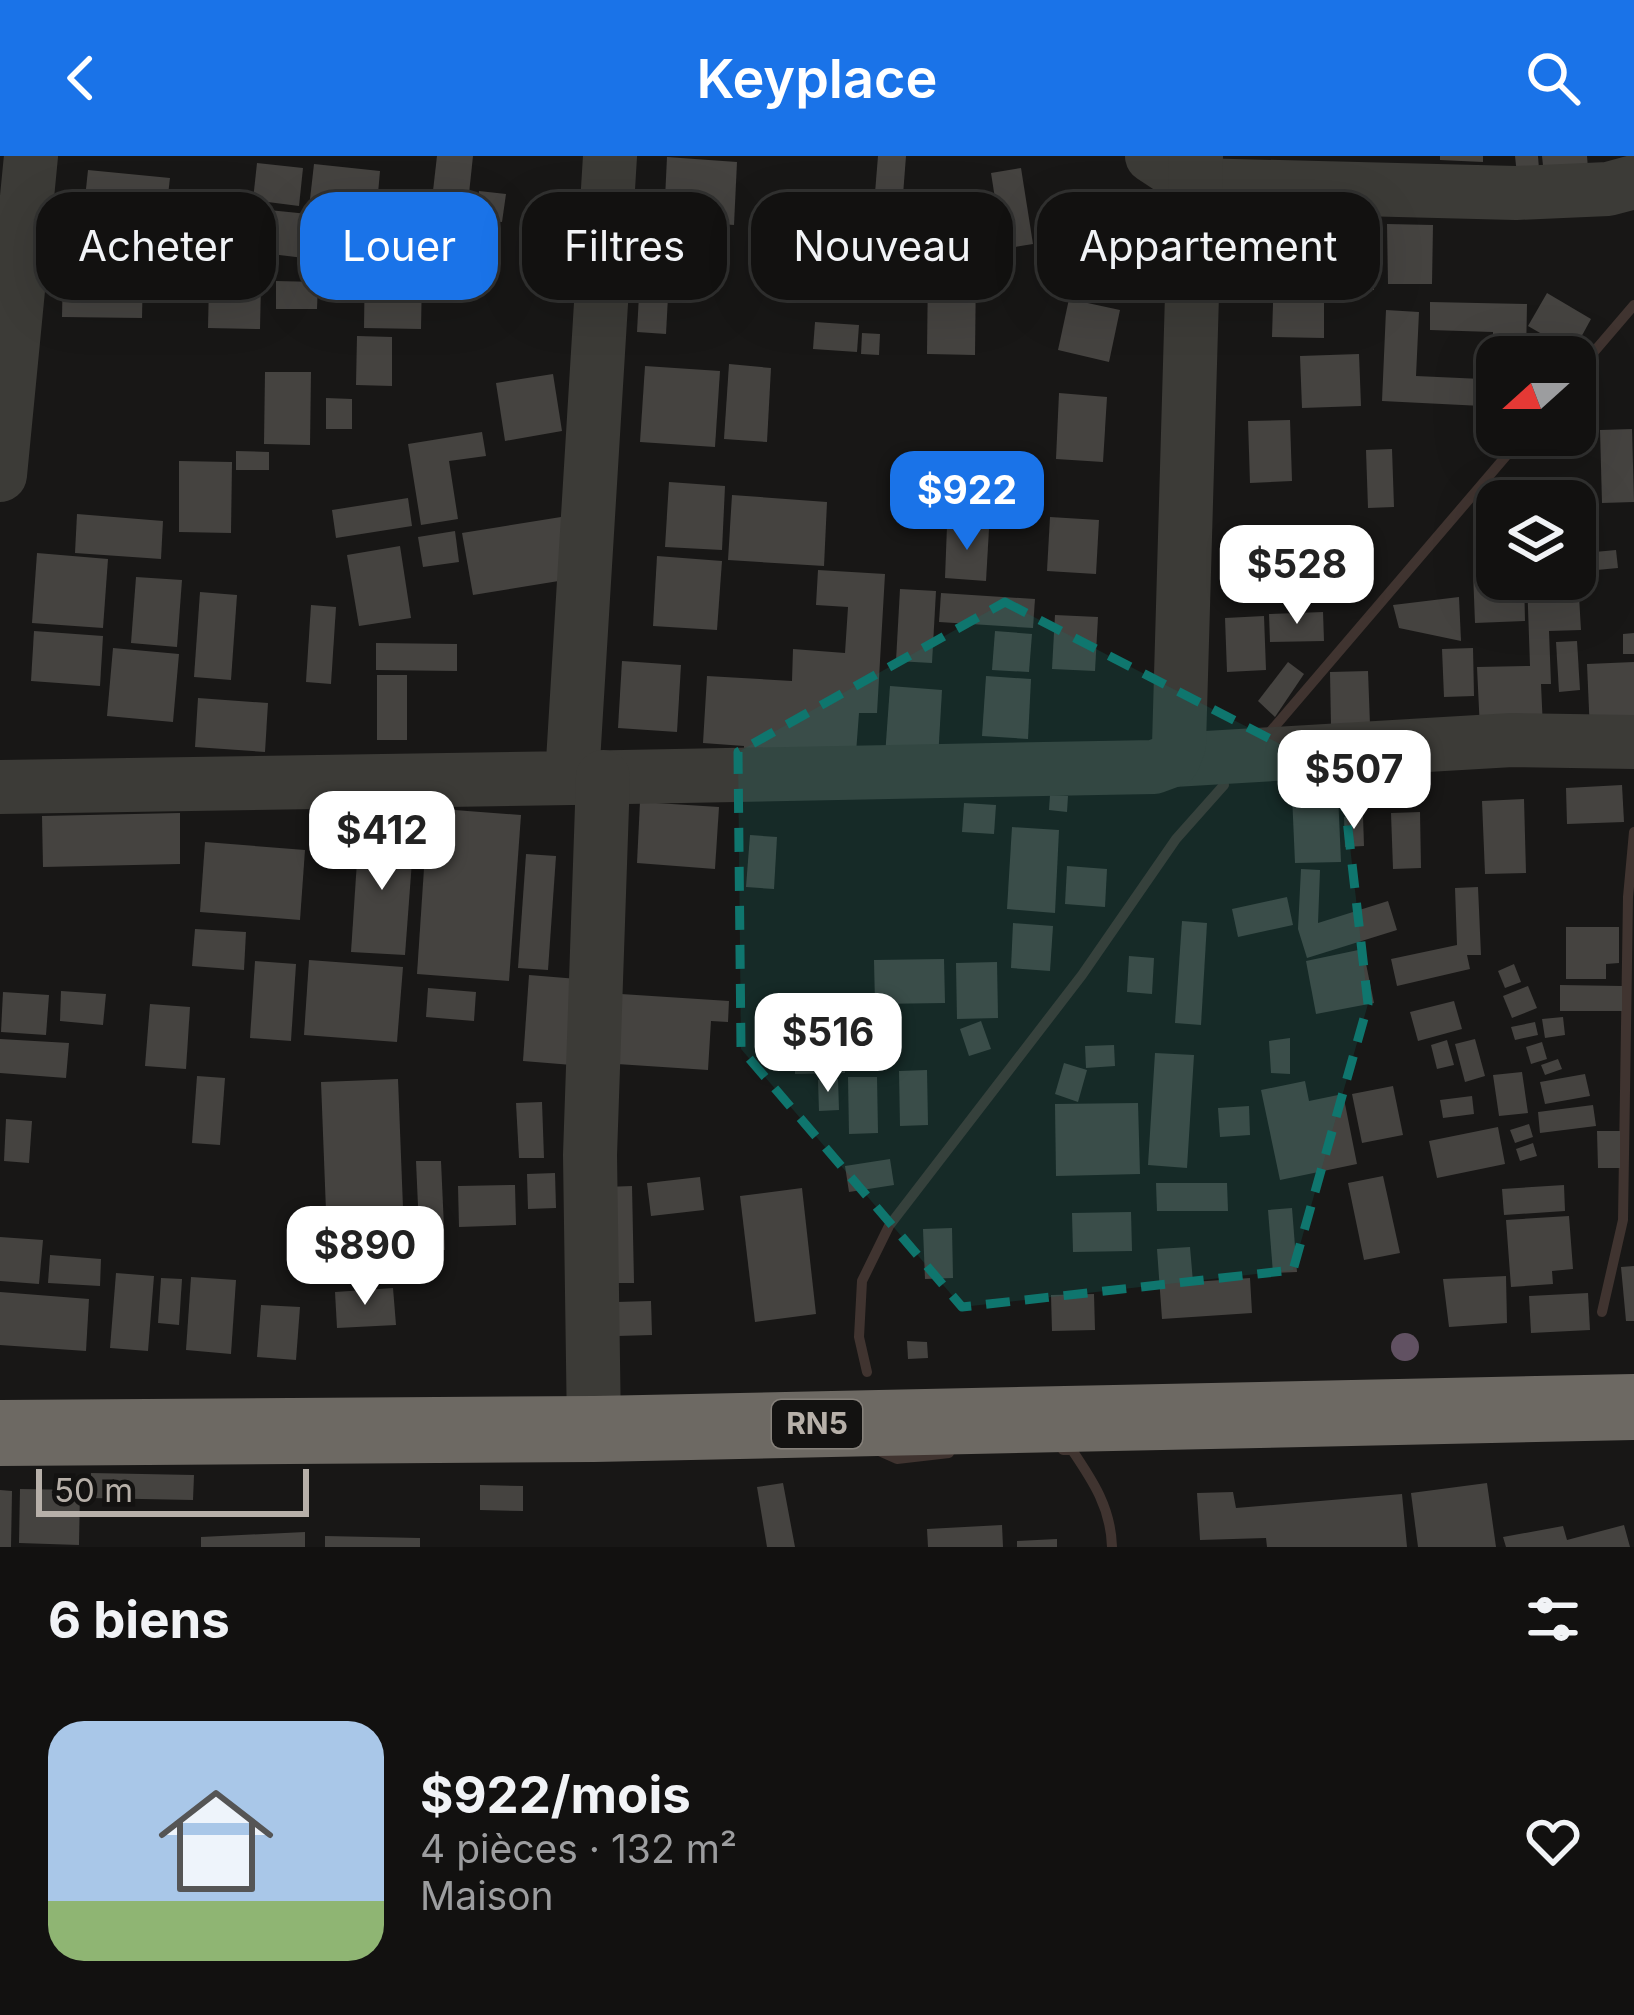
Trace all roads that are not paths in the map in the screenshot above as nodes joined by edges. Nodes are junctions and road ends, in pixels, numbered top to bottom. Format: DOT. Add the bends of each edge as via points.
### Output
graph roads {
  1 [pos="32,156"];
  2 [pos="610,156"];
  3 [pos="1181,166"];
  4 [pos="1634,182"];
  5 [pos="0,475"];
  6 [pos="1634,742"];
  7 [pos="1173,760"];
  8 [pos="588,778"];
  9 [pos="0,787"];
  10 [pos="1634,1408"];
  11 [pos="594,1429"];
  12 [pos="0,1433"];
  1 -- 5 [label="street"];
  2 -- 8 [label="street"];
  3 -- 4 [label="street" via="1516,193"];
  3 -- 7 [label="street"];
  6 -- 7 [label="street" via="1512,740"];
  7 -- 8 [label="street" via="1154,767"];
  8 -- 9 [label="street"];
  8 -- 11 [label="street"];
  10 -- 11 [label="highway, RN5"];
  11 -- 12 [label="highway, RN5"];
}
